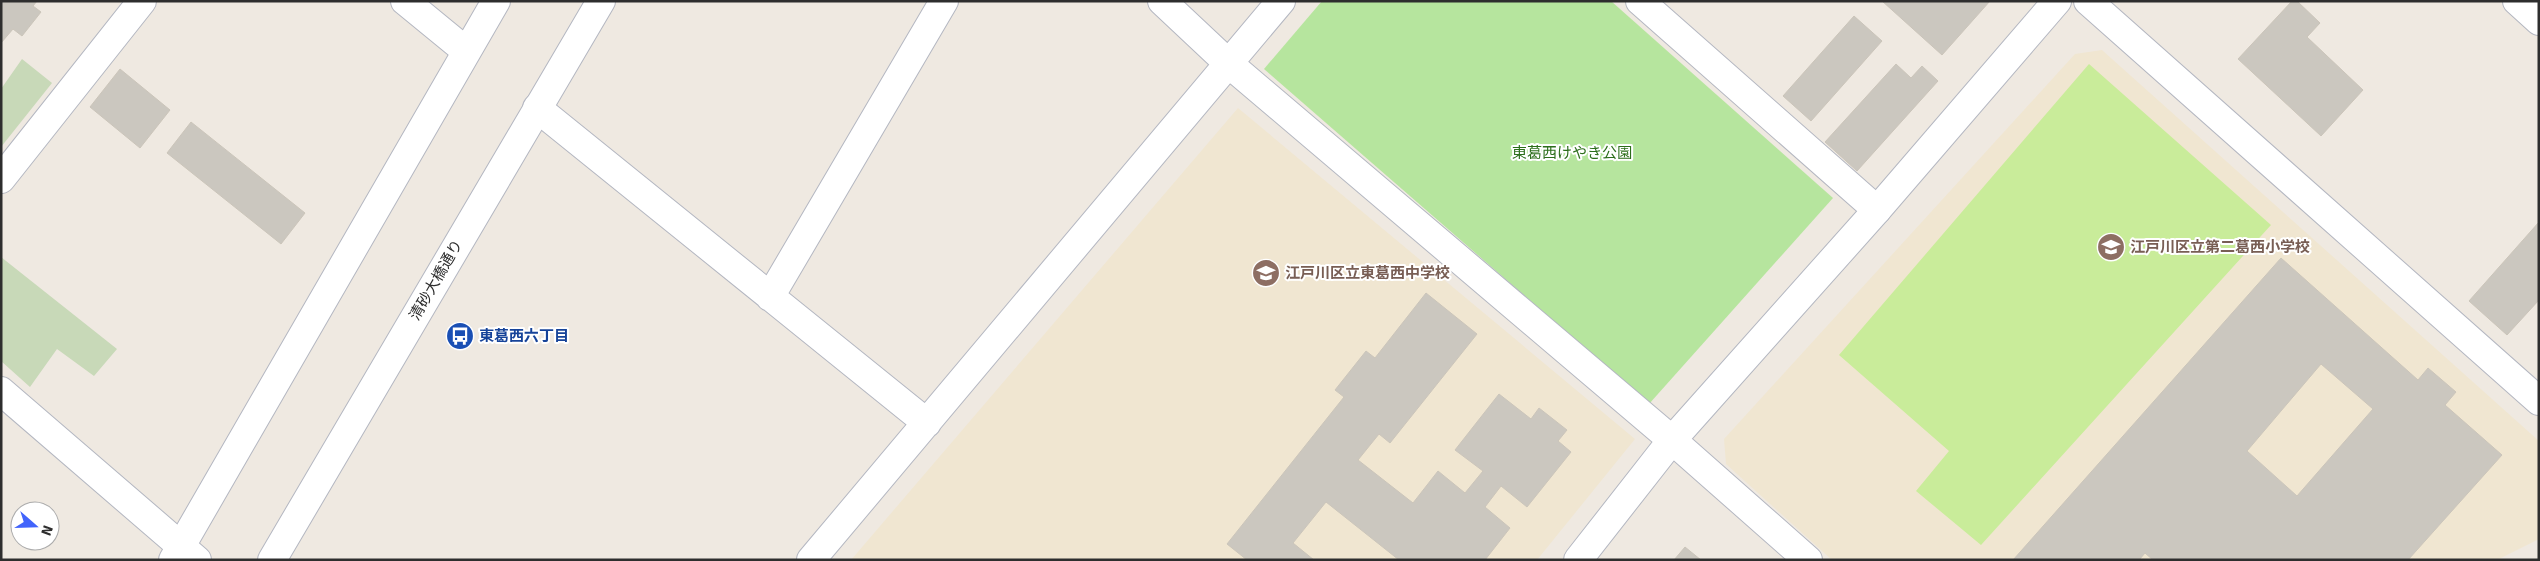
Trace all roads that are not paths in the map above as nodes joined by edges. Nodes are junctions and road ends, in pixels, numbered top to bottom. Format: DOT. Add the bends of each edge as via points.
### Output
graph roads {
  1 [pos="142,1"];
  2 [pos="405,1"];
  3 [pos="496,1"];
  4 [pos="600,1"];
  5 [pos="944,1"];
  6 [pos="1162,1"];
  7 [pos="1281,1"];
  8 [pos="1640,1"];
  9 [pos="2057,1"];
  10 [pos="2088,1"];
  11 [pos="2516,1"];
  12 [pos="2539,21"];
  13 [pos="466,51"];
  14 [pos="1228,63"];
  15 [pos="537,108"];
  16 [pos="1,179"];
  17 [pos="1877,210"];
  18 [pos="770,297"];
  19 [pos="1,391"];
  20 [pos="2539,401"];
  21 [pos="928,423"];
  22 [pos="1672,440"];
  23 [pos="184,555"];
  24 [pos="272,560"];
  25 [pos="811,560"];
  26 [pos="1578,560"];
  27 [pos="1808,560"];
  1 -- 16 [label="street"];
  2 -- 13 [label="street"];
  3 -- 13 [label="street"];
  4 -- 15 [label="street, 清砂大橋通り"];
  5 -- 18 [label="street"];
  6 -- 14 [label="street"];
  7 -- 14 [label="street"];
  8 -- 17 [label="street"];
  9 -- 17 [label="street"];
  10 -- 20 [label="street"];
  11 -- 12 [label="street"];
  13 -- 23 [label="street"];
  14 -- 21 [label="street"];
  14 -- 22 [label="street"];
  15 -- 18 [label="street"];
  15 -- 24 [label="street, 清砂大橋通り"];
  17 -- 22 [label="street"];
  18 -- 21 [label="street"];
  19 -- 23 [label="street"];
  21 -- 25 [label="street"];
  22 -- 26 [label="street"];
  22 -- 27 [label="street"];
}
